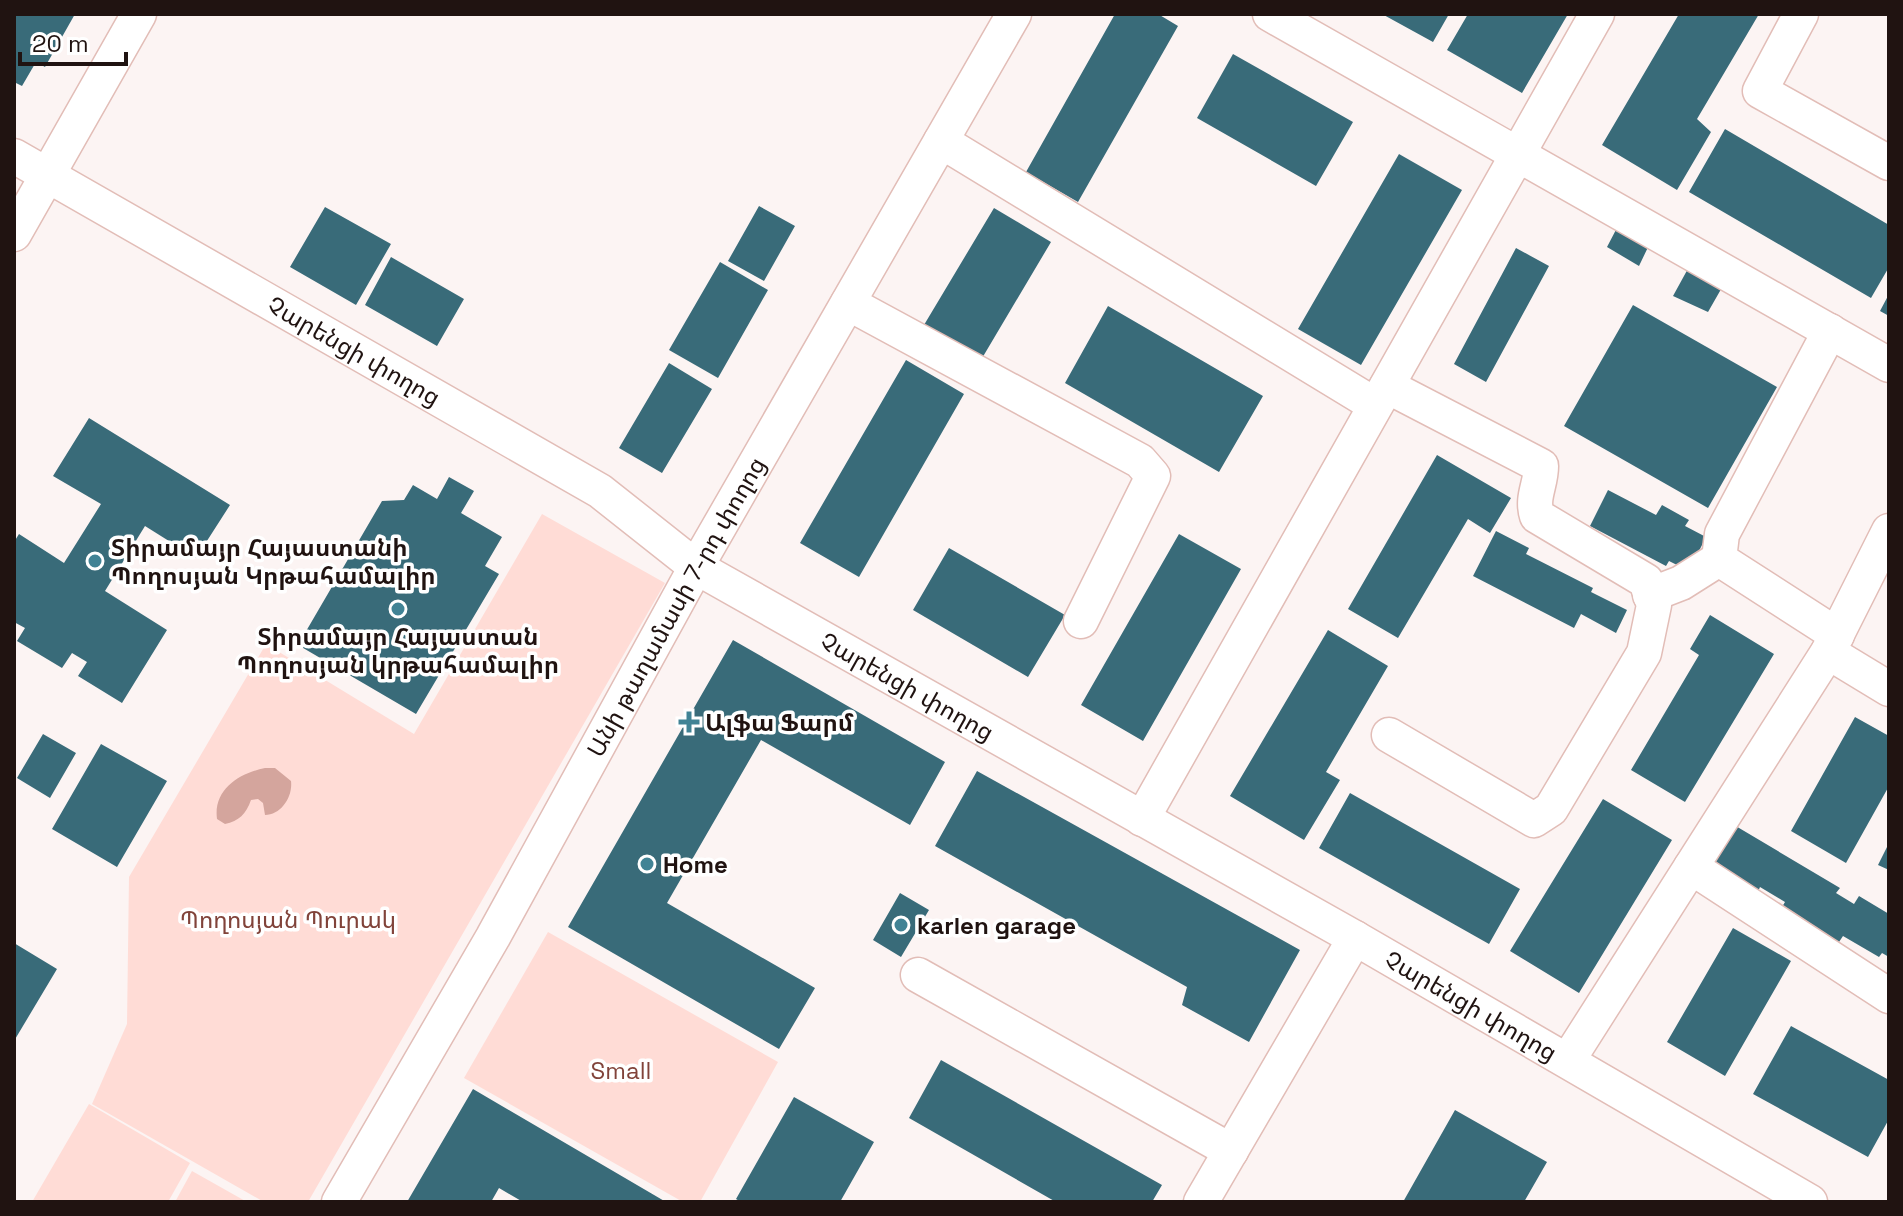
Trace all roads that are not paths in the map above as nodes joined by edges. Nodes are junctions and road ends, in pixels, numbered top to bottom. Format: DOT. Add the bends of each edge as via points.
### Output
graph roads {
  1 [pos="139,14"];
  2 [pos="1014,14"];
  3 [pos="1270,14"];
  4 [pos="1597,14"];
  5 [pos="1801,14"];
  6 [pos="941,141"];
  7 [pos="1517,154"];
  8 [pos="14,156"];
  9 [pos="1889,163"];
  10 [pos="47,175"];
  11 [pos="14,234"];
  12 [pos="848,303"];
  13 [pos="1830,331"];
  14 [pos="1889,365"];
  15 [pos="1381,396"];
  16 [pos="1889,531"];
  17 [pos="1719,559"];
  18 [pos="696,567"];
  19 [pos="1650,595"];
  20 [pos="1081,621"];
  21 [pos="1833,643"];
  22 [pos="1889,689"];
  23 [pos="1389,735"];
  24 [pos="1142,819"];
  25 [pos="1691,867"];
  26 [pos="1355,938"];
  27 [pos="918,975"];
  28 [pos="1889,996"];
  29 [pos="1568,1060"];
  30 [pos="1231,1151"];
  31 [pos="339,1202"];
  32 [pos="1201,1202"];
  33 [pos="1810,1202"];
  1 -- 10 [label="street"];
  2 -- 6 [label="street, Անի թաղամասի 7-րդ փողոց"];
  3 -- 7 [label="street"];
  4 -- 7 [label="street"];
  5 -- 9 [label="street" via="1760,91"];
  6 -- 12 [label="street, Անի թաղամասի 7-րդ փողոց"];
  6 -- 15 [label="street"];
  7 -- 13 [label="street"];
  7 -- 15 [label="street"];
  8 -- 10 [label="street, Չարենցի փողոց"];
  10 -- 11 [label="street"];
  10 -- 18 [label="street, Չարենցի փողոց" via="600,491"];
  12 -- 18 [label="street, Անի թաղամասի 7-րդ փողոց"];
  12 -- 20 [label="street" via="1140,461 1153,476"];
  13 -- 14 [label="street"];
  13 -- 17 [label="street" via="1722,534"];
  15 -- 19 [label="street" via="1541,466 1532,502 1537,516 1646,581"];
  15 -- 24 [label="street"];
  16 -- 21 [label="street"];
  17 -- 19 [label="street"];
  17 -- 21 [label="street"];
  18 -- 24 [label="street, Չարենցի փողոց"];
  18 -- 31 [label="street, Անի թաղամասի 7-րդ փողոց" via="493,937"];
  19 -- 23 [label="street" via="1654,605 1644,653 1551,809 1534,820"];
  21 -- 22 [label="street"];
  21 -- 25 [label="street"];
  24 -- 26 [label="street, Չարենցի փողոց"];
  25 -- 28 [label="street"];
  25 -- 29 [label="street"];
  26 -- 29 [label="street, Չարենցի փողոց"];
  26 -- 30 [label="street"];
  27 -- 30 [label="street"];
  29 -- 33 [label="street, Չարենցի փողոց"];
  30 -- 32 [label="street"];
}
